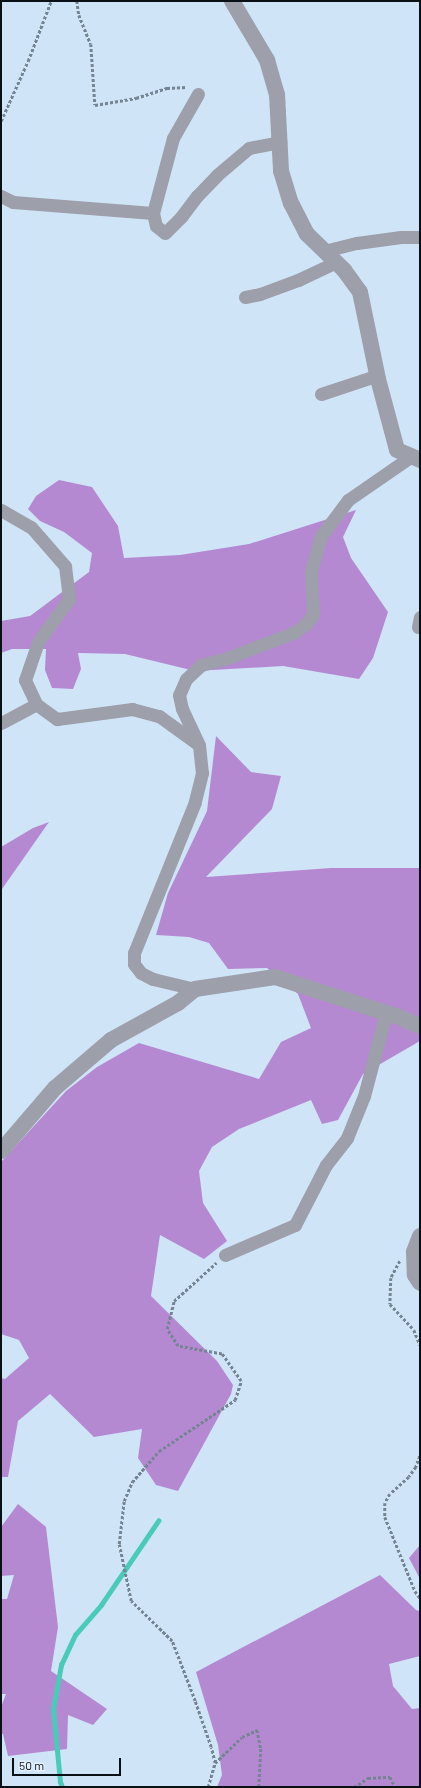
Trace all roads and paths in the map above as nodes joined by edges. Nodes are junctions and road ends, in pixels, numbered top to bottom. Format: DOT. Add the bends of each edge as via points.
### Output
graph roads {
  1 [pos="51,1"];
  2 [pos="77,1"];
  3 [pos="232,1"];
  4 [pos="198,94"];
  5 [pos="1,121"];
  6 [pos="280,142"];
  7 [pos="1,196"];
  8 [pos="154,213"];
  9 [pos="420,237"];
  10 [pos="330,256"];
  11 [pos="245,297"];
  12 [pos="378,375"];
  13 [pos="321,394"];
  14 [pos="415,458"];
  15 [pos="1,510"];
  16 [pos="36,704"];
  17 [pos="1,723"];
  18 [pos="199,745"];
  19 [pos="195,989"];
  20 [pos="386,1013"];
  21 [pos="420,1026"];
  22 [pos="1,1151"];
  23 [pos="420,1236"];
  24 [pos="226,1255"];
  25 [pos="402,1258"];
  26 [pos="420,1283"];
  27 [pos="420,1345"];
  28 [pos="420,1456"];
  29 [pos="420,1598"];
  30 [pos="215,1763"];
  31 [pos="208,1787"];
  32 [pos="259,1787"];
  33 [pos="354,1787"];
  34 [pos="395,1787"];
  1 -- 5 [label="path"];
  2 -- 4 [label="path" via="79,15 91,44 95,105 136,98 167,88 190,87 196,89"];
  3 -- 6 [label="street" via="268,60 277,94"];
  4 -- 8 [label="street" via="173,138"];
  6 -- 8 [label="street" via="249,148 217,175 165,233 156,226"];
  6 -- 10 [label="street" via="281,171 291,203 307,234"];
  7 -- 8 [label="street" via="13,202"];
  9 -- 10 [label="street" via="357,242"];
  10 -- 11 [label="street" via="298,280"];
  10 -- 12 [label="street" via="360,292"];
  12 -- 13 [label="street"];
  12 -- 14 [label="street" via="397,450"];
  14 -- 18 [label="street" via="348,500 321,536 311,571 313,614 307,624 295,632 201,665 186,679 179,695 182,709"];
  15 -- 16 [label="street" via="32,527 65,566 69,599 38,642 25,680"];
  16 -- 17 [label="street"];
  16 -- 18 [label="street" via="57,719 132,709 159,716"];
  18 -- 19 [label="street" via="202,772 195,802 134,953 134,964 141,973 153,979"];
  19 -- 20 [label="street" via="275,977"];
  19 -- 22 [label="street" via="178,1002 111,1040 55,1088"];
  20 -- 21 [label="street"];
  20 -- 24 [label="street" via="364,1096 347,1138 326,1165 295,1225"];
  23 -- 26 [label="street" via="414,1252 415,1274"];
  24 -- 30 [label="path" via="174,1301 167,1329 178,1346 222,1354 241,1381 235,1400 159,1451 132,1482 124,1502 120,1544 131,1601 172,1641"];
  25 -- 27 [label="path" via="391,1278 390,1304 414,1330"];
  28 -- 29 [label="path" via="409,1477 390,1494 386,1502 388,1527"];
  30 -- 31 [label="path"];
  30 -- 32 [label="path" via="242,1737 257,1730 261,1749"];
  33 -- 34 [label="path" via="368,1778 390,1777"];
}
